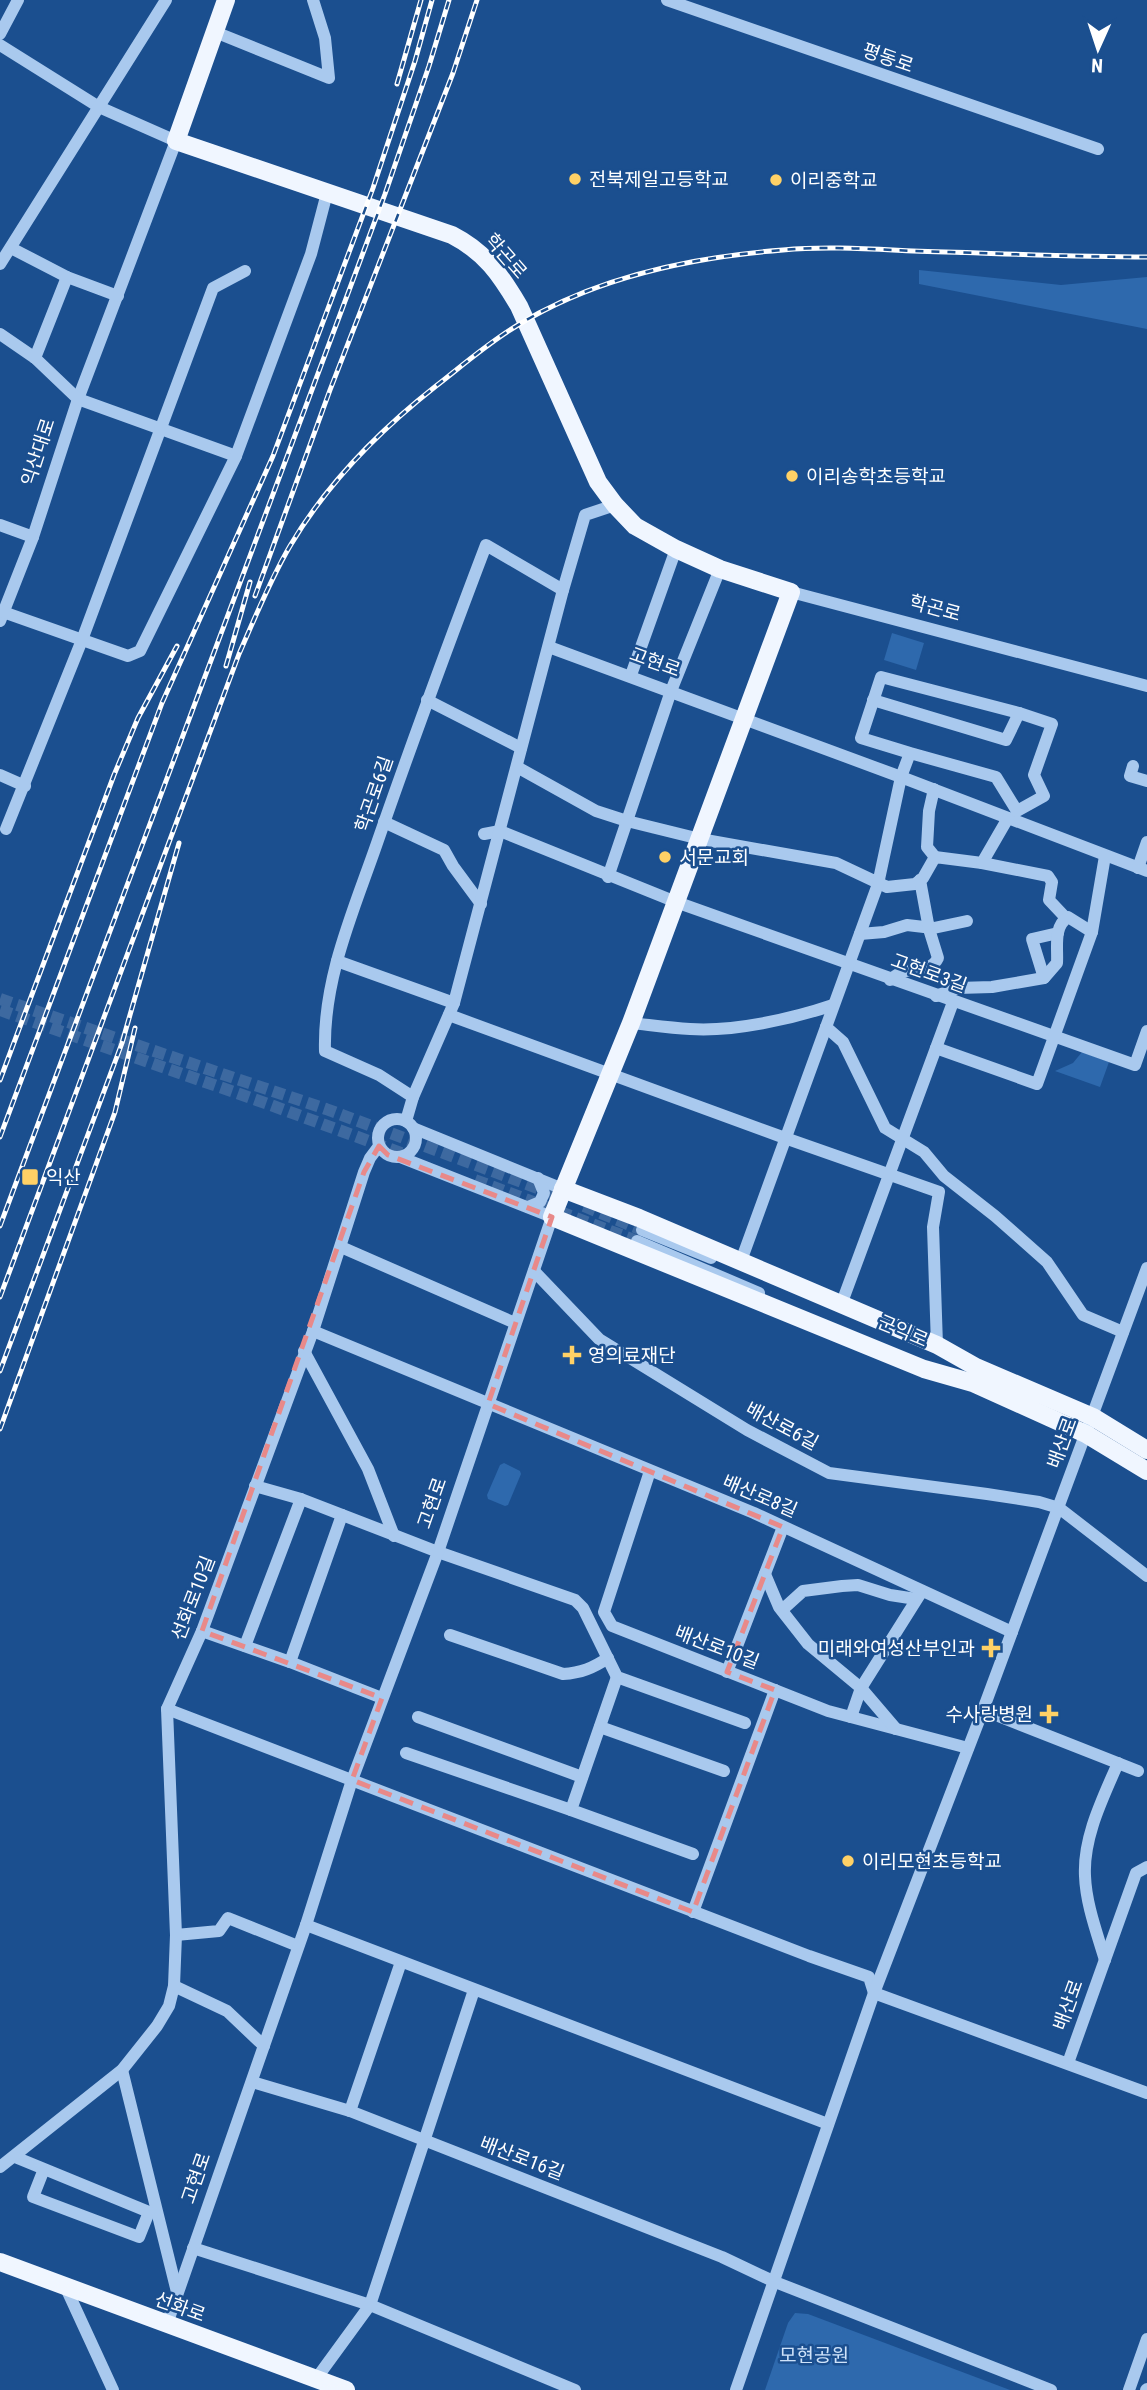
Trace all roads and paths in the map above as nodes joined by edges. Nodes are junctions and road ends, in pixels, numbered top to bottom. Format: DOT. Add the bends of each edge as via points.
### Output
graph roads {
  1 [pos="18,0"];
  2 [pos="166,0"];
  3 [pos="226,0"];
  4 [pos="313,0"];
  5 [pos="667,0"];
  6 [pos="215,32"];
  7 [pos="0,34"];
  8 [pos="0,45"];
  9 [pos="99,107"];
  10 [pos="176,141"];
  11 [pos="1098,149"];
  12 [pos="327,192"];
  13 [pos="10,248"];
  14 [pos="0,264"];
  15 [pos="245,271"];
  16 [pos="67,277"];
  17 [pos="118,296"];
  18 [pos="0,334"];
  19 [pos="34,358"];
  20 [pos="78,399"];
  21 [pos="160,429"];
  22 [pos="236,456"];
  23 [pos="615,505"];
  24 [pos="0,525"];
  25 [pos="33,537"];
  26 [pos="676,549"];
  27 [pos="720,569"];
  28 [pos="563,590"];
  29 [pos="791,592"];
  30 [pos="1,615"];
  31 [pos="82,640"];
  32 [pos="549,647"];
  33 [pos="631,675"];
  34 [pos="1147,686"];
  35 [pos="671,691"];
  36 [pos="427,699"];
  37 [pos="873,700"];
  38 [pos="1019,713"];
  39 [pos="745,719"];
  40 [pos="521,748"];
  41 [pos="910,752"];
  42 [pos="1133,766"];
  43 [pos="517,767"];
  44 [pos="0,775"];
  45 [pos="901,777"];
  46 [pos="1147,781"];
  47 [pos="25,786"];
  48 [pos="933,789"];
  49 [pos="1007,818"];
  50 [pos="627,821"];
  51 [pos="384,822"];
  52 [pos="6,829"];
  53 [pos="500,831"];
  54 [pos="484,834"];
  55 [pos="700,839"];
  56 [pos="1147,842"];
  57 [pos="1105,856"];
  58 [pos="935,857"];
  59 [pos="982,863"];
  60 [pos="1142,869"];
  61 [pos="608,877"];
  62 [pos="920,880"];
  63 [pos="878,884"];
  64 [pos="676,902"];
  65 [pos="481,904"];
  66 [pos="1066,918"];
  67 [pos="967,921"];
  68 [pos="929,926"];
  69 [pos="1093,932"];
  70 [pos="1058,933"];
  71 [pos="860,934"];
  72 [pos="337,961"];
  73 [pos="850,964"];
  74 [pos="1044,978"];
  75 [pos="890,980"];
  76 [pos="936,996"];
  77 [pos="953,1002"];
  78 [pos="833,1006"];
  79 [pos="451,1009"];
  80 [pos="631,1023"];
  81 [pos="826,1027"];
  82 [pos="1147,1031"];
  83 [pos="1052,1037"];
  84 [pos="936,1048"];
  85 [pos="610,1074"];
  86 [pos="413,1097"];
  87 [pos="410,1124"];
  88 [pos="902,1138"];
  89 [pos="785,1139"];
  90 [pos="379,1146"];
  91 [pos="400,1157"];
  92 [pos="890,1175"];
  93 [pos="538,1178"];
  94 [pos="563,1188"];
  95 [pos="528,1207"];
  96 [pos="552,1217"];
  97 [pos="637,1234"];
  98 [pos="341,1247"];
  99 [pos="741,1261"];
  100 [pos="1147,1268"];
  101 [pos="534,1271"];
  102 [pos="841,1305"];
  103 [pos="515,1323"];
  104 [pos="313,1331"];
  105 [pos="1124,1332"];
  106 [pos="937,1345"];
  107 [pos="304,1351"];
  108 [pos="975,1375"];
  109 [pos="488,1404"];
  110 [pos="1089,1425"];
  111 [pos="1147,1450"];
  112 [pos="650,1471"];
  113 [pos="1147,1471"];
  114 [pos="255,1486"];
  115 [pos="301,1499"];
  116 [pos="1059,1508"];
  117 [pos="342,1515"];
  118 [pos="783,1527"];
  119 [pos="394,1536"];
  120 [pos="438,1552"];
  121 [pos="765,1574"];
  122 [pos="1147,1576"];
  123 [pos="919,1595"];
  124 [pos="782,1610"];
  125 [pos="202,1631"];
  126 [pos="1012,1632"];
  127 [pos="450,1635"];
  128 [pos="245,1646"];
  129 [pos="608,1658"];
  130 [pos="290,1662"];
  131 [pos="727,1672"];
  132 [pos="617,1677"];
  133 [pos="861,1688"];
  134 [pos="775,1690"];
  135 [pos="382,1698"];
  136 [pos="167,1709"];
  137 [pos="983,1710"];
  138 [pos="418,1717"];
  139 [pos="851,1717"];
  140 [pos="745,1723"];
  141 [pos="600,1727"];
  142 [pos="896,1729"];
  143 [pos="968,1748"];
  144 [pos="406,1753"];
  145 [pos="1118,1763"];
  146 [pos="724,1771"];
  147 [pos="1138,1771"];
  148 [pos="582,1777"];
  149 [pos="352,1780"];
  150 [pos="571,1810"];
  151 [pos="694,1854"];
  152 [pos="1147,1867"];
  153 [pos="693,1912"];
  154 [pos="306,1925"];
  155 [pos="176,1934"];
  156 [pos="298,1946"];
  157 [pos="1105,1960"];
  158 [pos="401,1962"];
  159 [pos="174,1986"];
  160 [pos="474,1990"];
  161 [pos="874,1993"];
  162 [pos="264,2046"];
  163 [pos="1068,2063"];
  164 [pos="122,2070"];
  165 [pos="252,2082"];
  166 [pos="1147,2093"];
  167 [pos="350,2111"];
  168 [pos="828,2124"];
  169 [pos="425,2141"];
  170 [pos="15,2157"];
  171 [pos="0,2167"];
  172 [pos="44,2169"];
  173 [pos="194,2248"];
  174 [pos="0,2262"];
  175 [pos="775,2281"];
  176 [pos="66,2288"];
  177 [pos="178,2292"];
  178 [pos="370,2305"];
  179 [pos="167,2324"];
  180 [pos="1147,2339"];
  181 [pos="316,2379"];
  182 [pos="113,2390"];
  183 [pos="346,2390"];
  184 [pos="575,2390"];
  185 [pos="736,2390"];
  186 [pos="1051,2390"];
  187 [pos="1129,2390"];
  1 -- 7 [label="street"];
  2 -- 9 [label="street"];
  3 -- 6 [label="main road, 익산대로"];
  4 -- 6 [label="street" via="326,38 330,78"];
  5 -- 11 [label="street, 평동로"];
  6 -- 10 [label="main road, 익산대로"];
  8 -- 9 [label="street"];
  9 -- 10 [label="street"];
  9 -- 13 [label="street"];
  10 -- 12 [label="main road, 학곤로"];
  10 -- 17 [label="street, 익산대로"];
  12 -- 22 [label="street" via="311,254"];
  12 -- 23 [label="main road, 학곤로" via="452,235 473,246 488,262 519,306 598,482"];
  13 -- 14 [label="street"];
  13 -- 16 [label="street"];
  15 -- 21 [label="street" via="213,288"];
  16 -- 17 [label="street"];
  16 -- 19 [label="street"];
  17 -- 20 [label="street, 익산대로"];
  18 -- 19 [label="street"];
  19 -- 20 [label="street"];
  20 -- 21 [label="street"];
  20 -- 25 [label="street, 익산대로"];
  21 -- 22 [label="street"];
  21 -- 31 [label="street"];
  22 -- 31 [label="street" via="140,651 128,656"];
  23 -- 26 [label="main road, 학곤로" via="635,526"];
  23 -- 28 [label="street" via="585,515"];
  24 -- 25 [label="street"];
  25 -- 30 [label="street, 익산대로"];
  26 -- 27 [label="main road, 학곤로"];
  26 -- 33 [label="street"];
  27 -- 29 [label="main road, 학곤로"];
  27 -- 35 [label="street"];
  28 -- 32 [label="street"];
  28 -- 36 [label="street, 학곤로6길" via="486,545"];
  29 -- 34 [label="street, 학곤로"];
  29 -- 39 [label="main road, 고현로"];
  30 -- 31 [label="street"];
  31 -- 47 [label="street"];
  32 -- 33 [label="street, 고현로"];
  32 -- 40 [label="street"];
  33 -- 35 [label="street, 고현로"];
  35 -- 39 [label="street, 고현로"];
  35 -- 50 [label="street"];
  36 -- 40 [label="street"];
  36 -- 51 [label="street, 학곤로6길"];
  37 -- 38 [label="street" via="881,677"];
  37 -- 38 [label="street" via="1006,740"];
  37 -- 41 [label="street" via="861,738"];
  38 -- 41 [label="street" via="1052,724 1034,775 1044,796 1017,811 996,777"];
  39 -- 45 [label="street"];
  39 -- 55 [label="main road, 고현로"];
  40 -- 43 [label="street"];
  41 -- 45 [label="street"];
  42 -- 46 [label="street" via="1130,776"];
  43 -- 50 [label="street" via="596,811"];
  43 -- 53 [label="street"];
  44 -- 47 [label="street"];
  45 -- 48 [label="street"];
  45 -- 63 [label="street"];
  47 -- 52 [label="street"];
  48 -- 49 [label="street"];
  48 -- 58 [label="street" via="928,846"];
  49 -- 57 [label="street"];
  49 -- 59 [label="street"];
  50 -- 55 [label="street"];
  50 -- 61 [label="street"];
  51 -- 65 [label="street" via="444,850"];
  51 -- 72 [label="street, 학곤로6길"];
  53 -- 54 [label="street"];
  53 -- 61 [label="street"];
  53 -- 65 [label="street"];
  55 -- 63 [label="street" via="836,863"];
  55 -- 64 [label="main road, 고현로"];
  56 -- 60 [label="street"];
  57 -- 60 [label="street"];
  57 -- 69 [label="street"];
  58 -- 59 [label="street"];
  58 -- 62 [label="street"];
  59 -- 66 [label="street" via="1048,876 1052,882 1049,900"];
  61 -- 64 [label="street"];
  62 -- 63 [label="street" via="903,886"];
  62 -- 68 [label="street"];
  63 -- 71 [label="street"];
  64 -- 73 [label="street, 고현로3길"];
  64 -- 80 [label="main road, 고현로"];
  65 -- 79 [label="street"];
  66 -- 69 [label="street"];
  66 -- 70 [label="street"];
  67 -- 68 [label="street"];
  68 -- 71 [label="street" via="906,925"];
  68 -- 75 [label="street" via="937,962"];
  69 -- 83 [label="street"];
  70 -- 74 [label="street" via="1057,963"];
  70 -- 74 [label="street" via="1032,939"];
  71 -- 73 [label="street"];
  72 -- 79 [label="street"];
  72 -- 86 [label="street, 학곤로6길" via="324,1051 379,1075"];
  73 -- 75 [label="street, 고현로3길"];
  73 -- 78 [label="street"];
  74 -- 76 [label="street" via="958,988"];
  75 -- 76 [label="street, 고현로3길"];
  76 -- 77 [label="street, 고현로3길"];
  77 -- 83 [label="street, 고현로3길"];
  77 -- 84 [label="street"];
  78 -- 80 [label="street" via="798,1017 692,1030"];
  78 -- 81 [label="street"];
  79 -- 85 [label="street"];
  79 -- 86 [label="street"];
  80 -- 85 [label="main road, 고현로"];
  81 -- 88 [label="street" via="843,1042 885,1128"];
  81 -- 89 [label="street"];
  82 -- 83 [label="street, 고현로3길" via="1135,1065"];
  83 -- 84 [label="street" via="1037,1084"];
  84 -- 88 [label="street"];
  85 -- 89 [label="street"];
  85 -- 94 [label="main road, 고현로"];
  86 -- 87 [label="street"];
  87 -- 90 [label="street" via="396,1119 385,1123 378,1133"];
  87 -- 91 [label="street" via="416,1140 411,1151"];
  87 -- 93 [label="street"];
  88 -- 92 [label="street"];
  88 -- 105 [label="street" via="924,1152 944,1176 1047,1262 1083,1314"];
  89 -- 92 [label="street"];
  89 -- 99 [label="street"];
  90 -- 91 [label="street" via="388,1155"];
  90 -- 98 [label="street, 선화로10길" via="364,1172"];
  91 -- 95 [label="street"];
  92 -- 102 [label="street"];
  92 -- 106 [label="street, 군익로" via="939,1192 933,1227"];
  93 -- 94 [label="street"];
  93 -- 95 [label="street" via="544,1193 540,1202"];
  94 -- 96 [label="main road, 고현로"];
  94 -- 97 [label="main road"];
  95 -- 96 [label="street"];
  96 -- 97 [label="main road"];
  96 -- 101 [label="street, 고현로"];
  97 -- 99 [label="main road"];
  97 -- 108 [label="main road" via="924,1370"];
  98 -- 103 [label="street"];
  98 -- 104 [label="street, 선화로10길"];
  99 -- 102 [label="main road"];
  100 -- 105 [label="street, 배산로"];
  101 -- 103 [label="street, 고현로"];
  101 -- 116 [label="street, 배산로6길" via="599,1339 747,1430 829,1473"];
  102 -- 106 [label="main road"];
  103 -- 109 [label="street, 고현로"];
  104 -- 107 [label="street, 선화로10길"];
  104 -- 109 [label="street, 배산로8길"];
  105 -- 110 [label="street, 배산로"];
  106 -- 108 [label="main road"];
  107 -- 114 [label="street, 선화로10길"];
  107 -- 119 [label="street" via="368,1469"];
  108 -- 110 [label="main road"];
  109 -- 112 [label="street, 배산로8길"];
  109 -- 120 [label="street, 고현로"];
  110 -- 111 [label="main road"];
  110 -- 113 [label="main road"];
  110 -- 116 [label="street, 배산로"];
  112 -- 118 [label="street, 배산로8길"];
  112 -- 131 [label="street, 배산로10길" via="604,1612 612,1626"];
  114 -- 115 [label="street"];
  114 -- 125 [label="street, 선화로10길"];
  115 -- 117 [label="street"];
  115 -- 128 [label="street"];
  116 -- 122 [label="street"];
  116 -- 126 [label="street, 배산로"];
  117 -- 119 [label="street"];
  117 -- 130 [label="street"];
  118 -- 121 [label="street"];
  118 -- 123 [label="street, 배산로8길"];
  119 -- 120 [label="street"];
  120 -- 129 [label="street" via="575,1600"];
  120 -- 135 [label="street, 고현로"];
  121 -- 124 [label="street"];
  121 -- 131 [label="street"];
  123 -- 124 [label="street" via="890,1595 850,1585 803,1591"];
  123 -- 126 [label="street, 배산로8길"];
  123 -- 133 [label="street"];
  124 -- 133 [label="street" via="808,1644"];
  125 -- 128 [label="street"];
  125 -- 136 [label="street, 선화로10길"];
  126 -- 137 [label="street, 배산로"];
  127 -- 129 [label="street" via="563,1674 591,1669"];
  128 -- 130 [label="street"];
  129 -- 132 [label="street"];
  130 -- 135 [label="street"];
  131 -- 134 [label="street, 배산로10길"];
  132 -- 140 [label="street"];
  132 -- 141 [label="street"];
  133 -- 139 [label="street"];
  133 -- 142 [label="street"];
  134 -- 139 [label="street, 배산로10길"];
  134 -- 153 [label="street"];
  135 -- 149 [label="street, 고현로"];
  136 -- 149 [label="street"];
  136 -- 155 [label="street, 선화로10길"];
  137 -- 143 [label="street, 배산로"];
  137 -- 145 [label="street"];
  138 -- 148 [label="street"];
  139 -- 142 [label="street, 배산로10길"];
  141 -- 146 [label="street"];
  141 -- 148 [label="street"];
  142 -- 143 [label="street, 배산로10길"];
  143 -- 161 [label="street, 배산로"];
  144 -- 150 [label="street"];
  145 -- 147 [label="street"];
  145 -- 157 [label="street" via="1094,1823 1086,1859 1088,1898"];
  148 -- 150 [label="street"];
  149 -- 153 [label="street"];
  149 -- 154 [label="street, 고현로"];
  150 -- 151 [label="street"];
  152 -- 157 [label="street, 배산로" via="1136,1873"];
  153 -- 161 [label="street" via="869,1977"];
  154 -- 156 [label="street, 고현로"];
  154 -- 158 [label="street"];
  155 -- 156 [label="street" via="219,1931 228,1918"];
  155 -- 159 [label="street, 선화로10길"];
  156 -- 162 [label="street, 고현로"];
  157 -- 163 [label="street, 배산로"];
  158 -- 160 [label="street"];
  158 -- 167 [label="street"];
  159 -- 162 [label="street" via="227,2011"];
  159 -- 164 [label="street, 선화로10길" via="169,2006"];
  160 -- 168 [label="street"];
  160 -- 169 [label="street"];
  161 -- 163 [label="street, 배산로"];
  161 -- 168 [label="street, 배산로"];
  162 -- 165 [label="street, 고현로"];
  163 -- 166 [label="street"];
  164 -- 170 [label="street, 선화로10길"];
  164 -- 177 [label="street"];
  165 -- 167 [label="street, 배산로16길"];
  165 -- 173 [label="street, 고현로"];
  167 -- 169 [label="street, 배산로16길"];
  168 -- 175 [label="street, 배산로"];
  169 -- 175 [label="street, 배산로16길"];
  169 -- 178 [label="street"];
  170 -- 171 [label="street, 선화로10길"];
  170 -- 172 [label="street"];
  172 -- 172 [label="street" via="33,2197 139,2237 149,2212"];
  173 -- 177 [label="street, 고현로"];
  173 -- 178 [label="street"];
  174 -- 176 [label="main road, 선화로"];
  175 -- 185 [label="street, 배산로"];
  175 -- 186 [label="street, 배산로16길"];
  176 -- 179 [label="main road, 선화로"];
  176 -- 182 [label="street"];
  177 -- 179 [label="street, 고현로"];
  178 -- 181 [label="street"];
  178 -- 184 [label="street"];
  179 -- 181 [label="main road, 선화로"];
  180 -- 187 [label="street"];
  181 -- 183 [label="main road, 선화로"];
}
